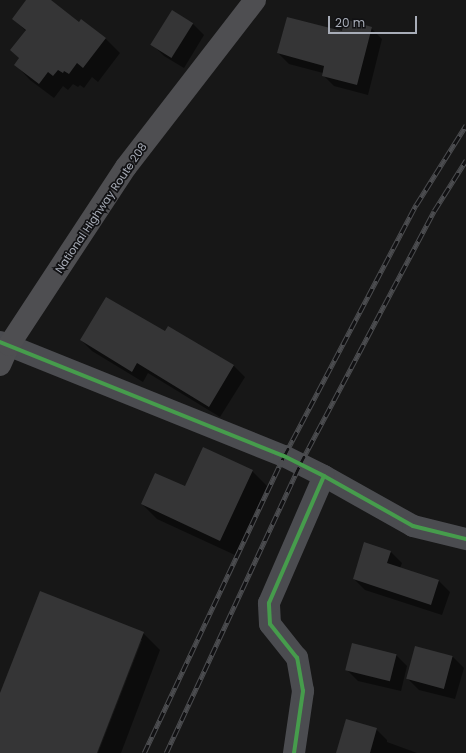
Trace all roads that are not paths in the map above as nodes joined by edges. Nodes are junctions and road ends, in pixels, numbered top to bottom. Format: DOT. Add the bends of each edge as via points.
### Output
graph roads {
  1 [pos="255,0"];
  2 [pos="5,344"];
  3 [pos="0,365"];
  4 [pos="324,476"];
  5 [pos="466,539"];
  6 [pos="294,753"];
  1 -- 2 [label="highway, National Highway Route 208" via="126,167"];
  2 -- 3 [label="highway, National Highway Route 208"];
  2 -- 4 [label="street" via="284,456"];
  4 -- 5 [label="street" via="413,526"];
  4 -- 6 [label="street" via="269,603 270,624 297,658 303,691"];
}
